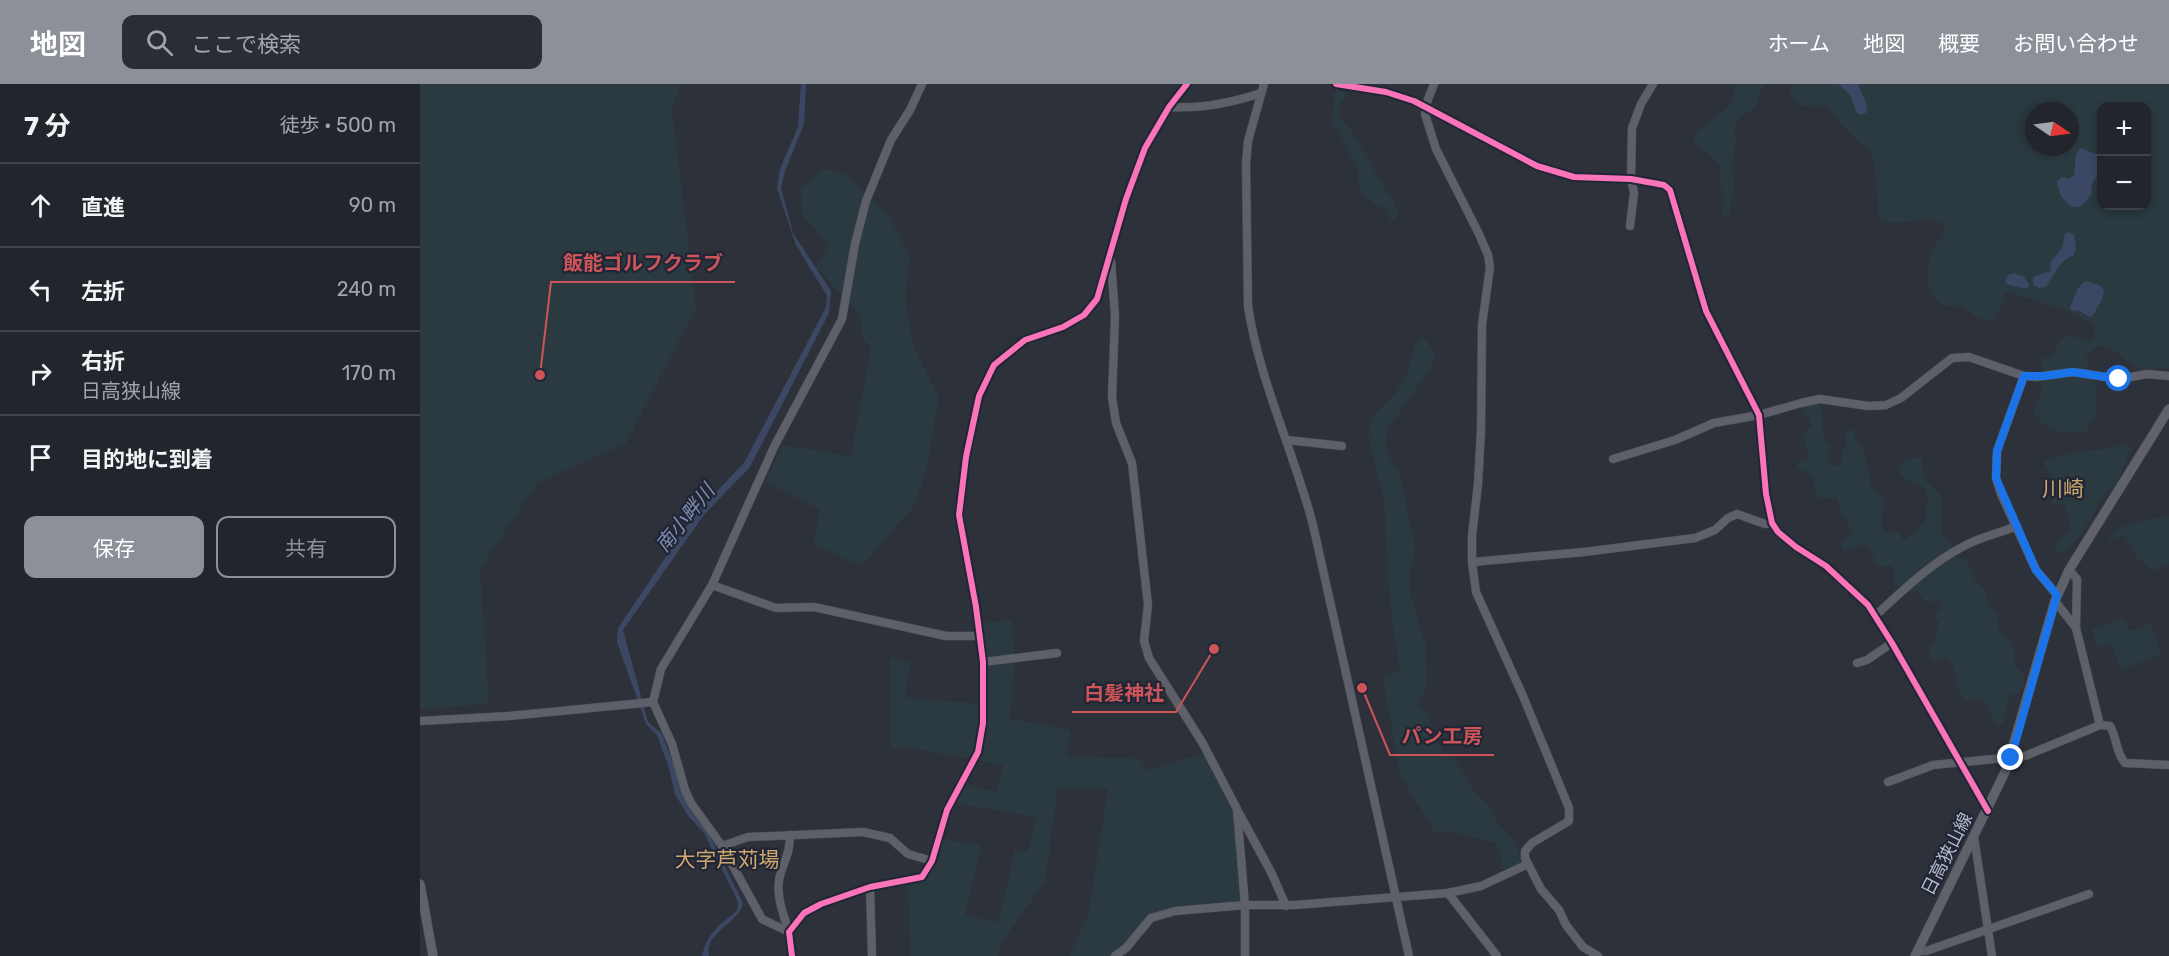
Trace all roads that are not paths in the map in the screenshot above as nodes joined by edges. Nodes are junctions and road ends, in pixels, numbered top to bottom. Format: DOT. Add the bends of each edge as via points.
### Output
graph roads {
  1 [pos="922,84"];
  2 [pos="1187,84"];
  3 [pos="1264,84"];
  4 [pos="1336,84"];
  5 [pos="1434,84"];
  6 [pos="1653,84"];
  7 [pos="1261,93"];
  8 [pos="1169,107"];
  9 [pos="1426,108"];
  10 [pos="1631,179"];
  11 [pos="1630,226"];
  12 [pos="1111,251"];
  13 [pos="2024,376"];
  14 [pos="2169,376"];
  15 [pos="2169,409"];
  16 [pos="1759,415"];
  17 [pos="1287,440"];
  18 [pos="1342,446"];
  19 [pos="1613,459"];
  20 [pos="1772,524"];
  21 [pos="2017,526"];
  22 [pos="1472,562"];
  23 [pos="2069,570"];
  24 [pos="712,585"];
  25 [pos="2056,598"];
  26 [pos="1875,616"];
  27 [pos="2076,628"];
  28 [pos="979,636"];
  29 [pos="1892,643"];
  30 [pos="1057,653"];
  31 [pos="982,662"];
  32 [pos="1857,663"];
  33 [pos="650,703"];
  34 [pos="420,722"];
  35 [pos="2100,725"];
  36 [pos="2011,758"];
  37 [pos="1961,763"];
  38 [pos="2169,765"];
  39 [pos="1888,782"];
  40 [pos="1237,809"];
  41 [pos="1988,811"];
  42 [pos="790,835"];
  43 [pos="1974,837"];
  44 [pos="722,846"];
  45 [pos="932,861"];
  46 [pos="1528,864"];
  47 [pos="420,884"];
  48 [pos="870,887"];
  49 [pos="1448,894"];
  50 [pos="2089,894"];
  51 [pos="1397,898"];
  52 [pos="1245,905"];
  53 [pos="1286,906"];
  54 [pos="1987,928"];
  55 [pos="789,932"];
  56 [pos="1916,954"];
  57 [pos="433,956"];
  58 [pos="792,956"];
  59 [pos="872,956"];
  60 [pos="1115,956"];
  61 [pos="1245,956"];
  62 [pos="1409,956"];
  63 [pos="1497,956"];
  64 [pos="1598,956"];
  65 [pos="1992,956"];
  1 -- 24 [label="street" via="891,140 866,201 842,319 774,447"];
  2 -- 8 [label="street"];
  3 -- 7 [label="street"];
  4 -- 9 [label="street" via="1386,92"];
  5 -- 9 [label="street"];
  6 -- 10 [label="street" via="1632,128"];
  7 -- 8 [label="street" via="1192,109"];
  7 -- 17 [label="street" via="1246,156 1248,306 1260,359"];
  8 -- 12 [label="street" via="1146,148"];
  9 -- 10 [label="street" via="1537,166 1574,177"];
  9 -- 22 [label="street" via="1436,148 1479,234 1490,267 1482,325 1481,431"];
  10 -- 11 [label="street" via="1634,193"];
  10 -- 16 [label="street" via="1664,185 1670,190 1706,310"];
  12 -- 28 [label="street" via="1104,283 1084,315 1064,327 1025,340 994,365 980,396 966,457 959,515"];
  12 -- 40 [label="street" via="1115,316 1112,397 1116,423 1132,463 1148,605 1144,641 1149,658 1202,742"];
  13 -- 14 [label="street" via="2073,372 2119,379 2148,374"];
  13 -- 16 [label="street" via="1969,357 1952,358 1886,405 1820,399"];
  13 -- 21 [label="street" via="1996,464 2001,494"];
  15 -- 23 [label="main road, 日高狭山線"];
  16 -- 19 [label="street" via="1714,423"];
  16 -- 20 [label="street"];
  17 -- 18 [label="street"];
  17 -- 51 [label="street" via="1313,525"];
  20 -- 22 [label="street" via="1737,514 1695,538"];
  20 -- 26 [label="street" via="1852,588"];
  21 -- 25 [label="street" via="2036,570"];
  21 -- 26 [label="street" via="1965,545 1946,557"];
  22 -- 46 [label="street" via="1481,607 1569,808 1569,820 1528,845"];
  23 -- 25 [label="main road, 日高狭山線"];
  23 -- 27 [label="street" via="2077,579"];
  24 -- 28 [label="street" via="776,608 814,607 946,636"];
  24 -- 33 [label="street" via="661,669"];
  25 -- 27 [label="street"];
  25 -- 36 [label="main road, 日高狭山線"];
  26 -- 29 [label="street"];
  27 -- 35 [label="street"];
  28 -- 31 [label="street"];
  29 -- 32 [label="street"];
  29 -- 37 [label="street"];
  30 -- 31 [label="street"];
  31 -- 45 [label="street" via="983,723 978,752 948,810"];
  33 -- 34 [label="street"];
  33 -- 44 [label="street" via="672,744 688,797"];
  35 -- 36 [label="street"];
  35 -- 38 [label="street" via="2110,726 2125,763"];
  36 -- 37 [label="street"];
  36 -- 41 [label="main road, 日高狭山線"];
  37 -- 39 [label="street" via="1933,765"];
  37 -- 41 [label="street"];
  40 -- 52 [label="street"];
  40 -- 53 [label="street"];
  41 -- 43 [label="main road, 日高狭山線"];
  42 -- 44 [label="street" via="748,837"];
  42 -- 45 [label="street" via="863,832 890,838 908,854"];
  42 -- 55 [label="street" via="790,852 781,873 778,895"];
  43 -- 54 [label="street"];
  43 -- 56 [label="main road, 日高狭山線"];
  44 -- 55 [label="street" via="762,919"];
  45 -- 48 [label="street" via="922,877"];
  46 -- 49 [label="street" via="1481,886"];
  46 -- 64 [label="street" via="1569,929 1583,947"];
  47 -- 57 [label="main road"];
  48 -- 55 [label="street" via="804,912"];
  48 -- 59 [label="street"];
  49 -- 51 [label="street"];
  49 -- 63 [label="street"];
  50 -- 54 [label="street"];
  51 -- 53 [label="street"];
  51 -- 62 [label="street"];
  52 -- 53 [label="street"];
  52 -- 60 [label="street" via="1175,910 1151,918"];
  52 -- 61 [label="street"];
  54 -- 56 [label="street"];
  54 -- 65 [label="street"];
  55 -- 58 [label="street"];
}
